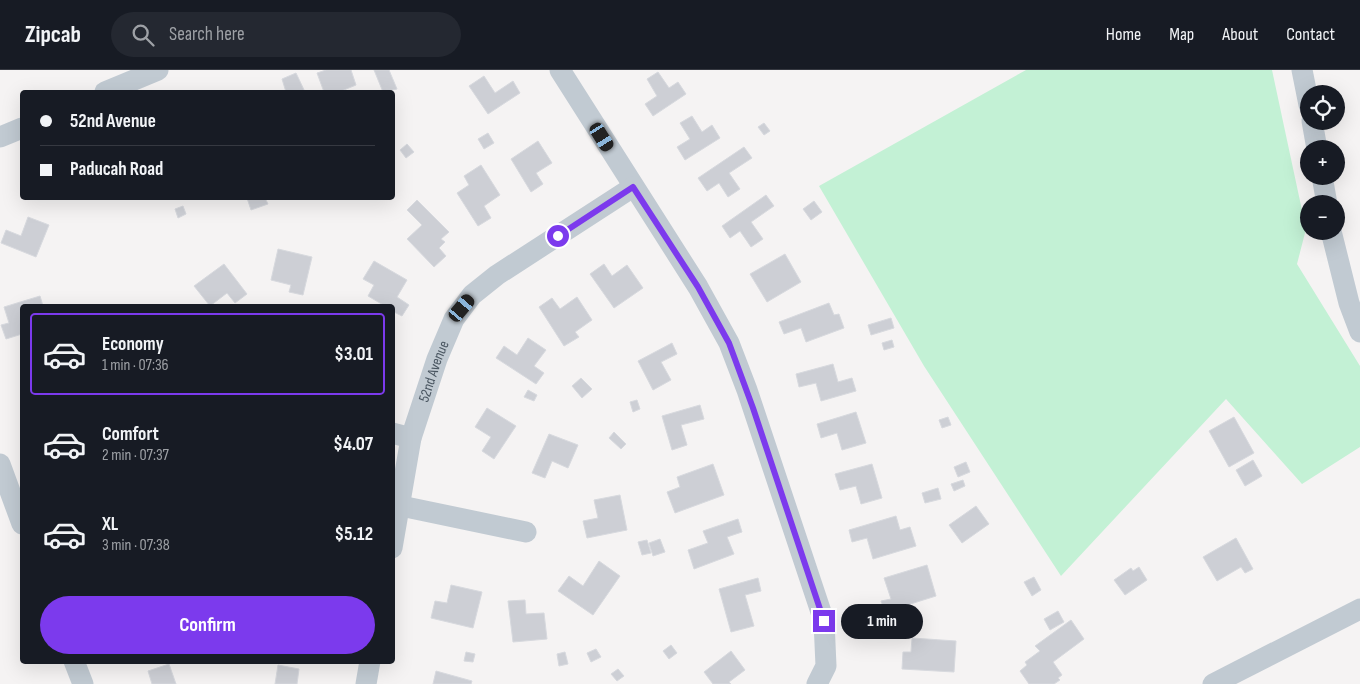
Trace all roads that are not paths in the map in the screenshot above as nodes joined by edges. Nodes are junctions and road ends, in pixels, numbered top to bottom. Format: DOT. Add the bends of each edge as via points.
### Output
graph roads {
  1 [pos="158,70"];
  2 [pos="560,70"];
  3 [pos="1302,70"];
  4 [pos="1305,85"];
  5 [pos="110,90"];
  6 [pos="20,129"];
  7 [pos="0,137"];
  8 [pos="633,187"];
  9 [pos="1333,240"];
  10 [pos="1360,332"];
  11 [pos="402,436"];
  12 [pos="0,464"];
  13 [pos="401,506"];
  14 [pos="20,519"];
  15 [pos="526,532"];
  16 [pos="395,534"];
  17 [pos="1360,609"];
  18 [pos="75,664"];
  19 [pos="369,664"];
  20 [pos="821,675"];
  21 [pos="83,684"];
  22 [pos="366,684"];
  23 [pos="1213,684"];
  1 -- 5 [label="street"];
  2 -- 8 [label="street"];
  3 -- 4 [label="street"];
  6 -- 7 [label="street"];
  8 -- 11 [label="street, 52nd Avenue" via="498,274 472,295 454,319"];
  8 -- 20 [label="street" via="698,287 732,351 824,621"];
  9 -- 10 [label="street" via="1349,304"];
  11 -- 13 [label="street, 52nd Avenue"];
  12 -- 14 [label="street"];
  13 -- 15 [label="street"];
  13 -- 16 [label="street, 52nd Avenue"];
  17 -- 23 [label="street"];
  18 -- 21 [label="street"];
  19 -- 22 [label="street"];
}
